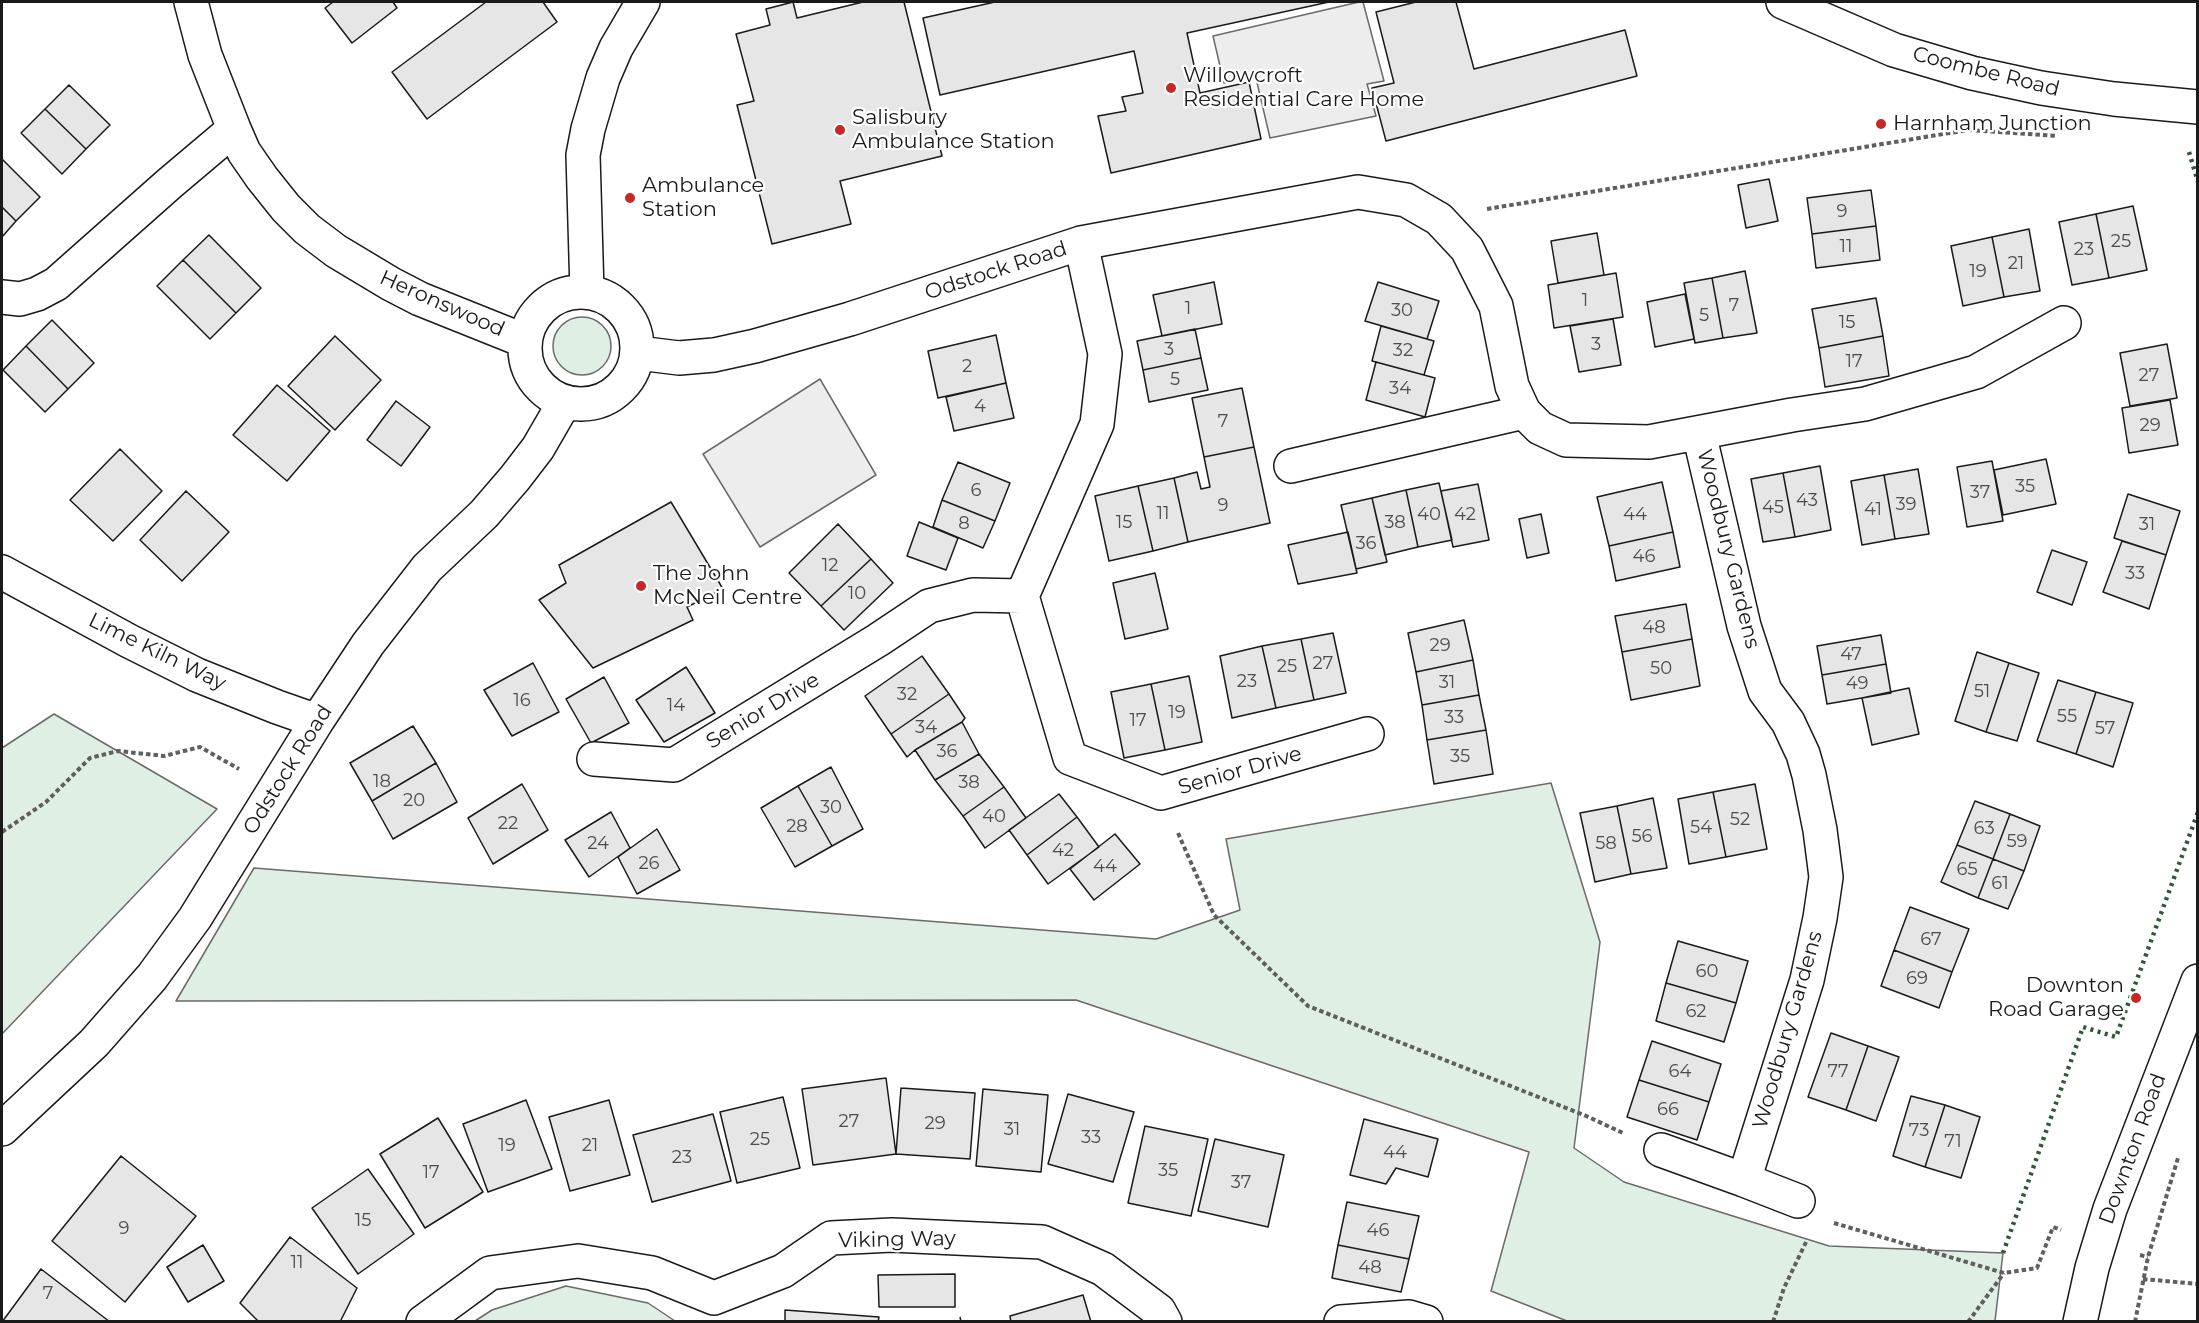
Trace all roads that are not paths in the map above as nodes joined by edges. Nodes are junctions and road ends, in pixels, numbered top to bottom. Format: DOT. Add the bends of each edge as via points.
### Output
graph roads {
  1 [pos="191,2"];
  2 [pos="644,2"];
  3 [pos="1783,2"];
  4 [pos="2198,107"];
  5 [pos="234,129"];
  6 [pos="1358,192"];
  7 [pos="1081,243"];
  8 [pos="587,292"];
  9 [pos="2,297"];
  10 [pos="2064,323"];
  11 [pos="525,341"];
  12 [pos="638,353"];
  13 [pos="564,403"];
  14 [pos="1524,412"];
  15 [pos="1699,433"];
  16 [pos="1291,466"];
  17 [pos="2,572"];
  18 [pos="1022,596"];
  19 [pos="317,721"];
  20 [pos="1367,734"];
  21 [pos="594,759"];
  22 [pos="2198,981"];
  23 [pos="2188,1033"];
  24 [pos="2,1129"];
  25 [pos="1661,1150"];
  26 [pos="1744,1180"];
  27 [pos="1798,1201"];
  28 [pos="423,1322"];
  29 [pos="1165,1322"];
  30 [pos="1341,1322"];
  31 [pos="1426,1322"];
  32 [pos="2080,1322"];
  1 -- 5 [label="main road, Heronswood" via="205,55"];
  2 -- 8 [label="main road" via="607,68 588,129 584,155"];
  3 -- 4 [label="main road, Coombe Road" via="1894,50 1972,73 2041,88"];
  5 -- 9 [label="main road" via="56,284 38,294"];
  5 -- 11 [label="main road, Heronswood" via="262,178 307,229 336,251 420,299"];
  6 -- 7 [label="main road, Odstock Road"];
  6 -- 14 [label="main road, Woodbury Gardens" via="1406,200 1439,219 1467,249 1496,306 1512,386"];
  7 -- 12 [label="main road, Odstock Road" via="755,346 679,358"];
  7 -- 18 [label="main road" via="1106,354 1097,424"];
  8 -- 11 [label="main road" via="569,292 539,310"];
  8 -- 12 [label="main road" via="604,296 630,319"];
  10 -- 15 [label="main road, Woodbury Gardens" via="1976,372 1865,404"];
  11 -- 13 [label="main road" via="525,357 538,385"];
  12 -- 13 [label="main road" via="626,384 613,395 598,403"];
  13 -- 19 [label="main road, Odstock Road" via="515,478 484,514 427,568 368,644"];
  14 -- 15 [label="main road, Woodbury Gardens" via="1540,428 1566,440 1649,442"];
  14 -- 16 [label="main road"];
  15 -- 26 [label="main road, Woodbury Gardens" via="1744,626 1765,691 1788,722 1803,754 1826,877 1807,980"];
  17 -- 19 [label="main road, Lime Kiln Way" via="198,675"];
  18 -- 20 [label="main road, Senior Drive" via="1070,758 1161,794"];
  18 -- 21 [label="main road, Senior Drive" via="974,595 929,606 674,765"];
  19 -- 24 [label="main road, Odstock Road" via="195,918 152,977 94,1042"];
  22 -- 23 [label="main road, Downton Road"];
  23 -- 32 [label="main road, Downton Road" via="2106,1220"];
  25 -- 26 [label="main road"];
  26 -- 27 [label="main road"];
  28 -- 29 [label="main road, Viking Way" via="490,1273 578,1261 652,1274 714,1298 783,1271 831,1238 892,1235 1042,1242 1103,1269 1159,1311"];
  30 -- 31 [label="main road" via="1409,1317"];
}
